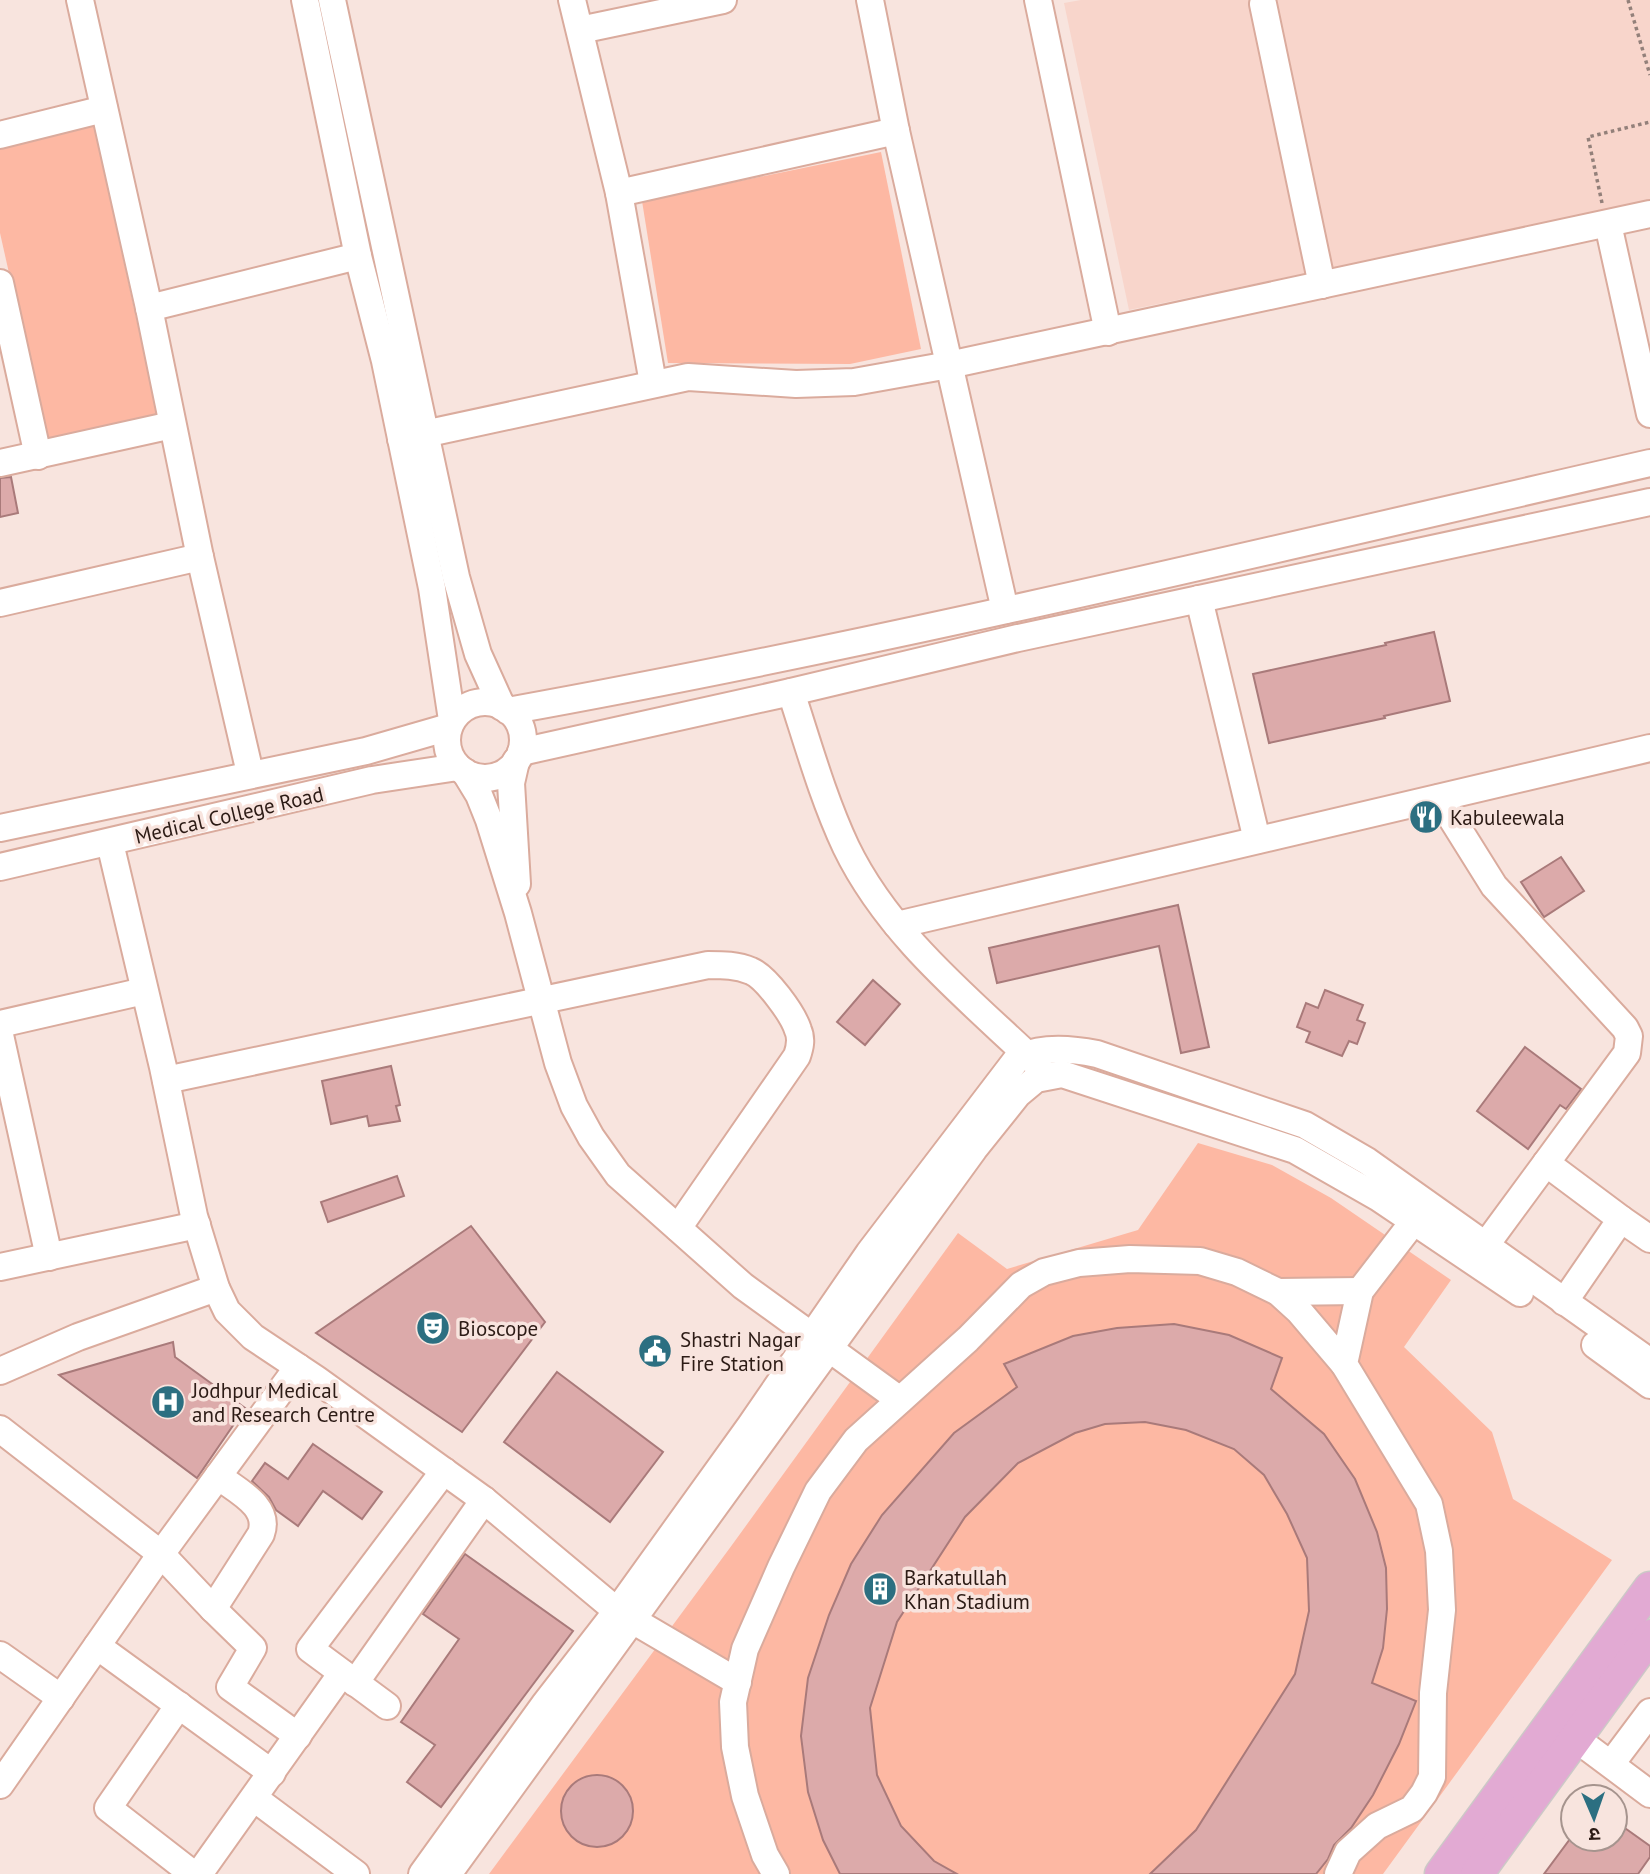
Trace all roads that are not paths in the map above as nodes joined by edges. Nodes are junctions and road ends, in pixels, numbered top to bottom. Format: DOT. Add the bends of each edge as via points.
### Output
graph roads {
  1 [pos="80,0"];
  2 [pos="305,0"];
  3 [pos="331,0"];
  4 [pos="572,0"];
  5 [pos="723,0"];
  6 [pos="870,0"];
  7 [pos="1038,0"];
  8 [pos="1263,4"];
  9 [pos="580,30"];
  10 [pos="104,108"];
  11 [pos="896,131"];
  12 [pos="0,135"];
  13 [pos="619,193"];
  14 [pos="1650,214"];
  15 [pos="1605,215"];
  16 [pos="358,256"];
  17 [pos="1322,285"];
  18 [pos="1,293"];
  19 [pos="149,308"];
  20 [pos="1108,331"];
  21 [pos="949,365"];
  22 [pos="653,383"];
  23 [pos="1650,414"];
  24 [pos="172,425"];
  25 [pos="413,437"];
  26 [pos="38,456"];
  27 [pos="0,463"];
  28 [pos="1650,463"];
  29 [pos="1650,502"];
  30 [pos="200,556"];
  31 [pos="1199,600"];
  32 [pos="0,603"];
  33 [pos="1005,610"];
  34 [pos="791,692"];
  35 [pos="505,709"];
  36 [pos="451,723"];
  37 [pos="1650,748"];
  38 [pos="519,756"];
  39 [pos="461,769"];
  40 [pos="250,774"];
  41 [pos="1439,798"];
  42 [pos="0,828"];
  43 [pos="1257,841"];
  44 [pos="110,843"];
  45 [pos="0,867"];
  46 [pos="518,913"];
  47 [pos="897,925"];
  48 [pos="144,991"];
  49 [pos="542,1000"];
  50 [pos="0,1024"];
  51 [pos="0,1035"];
  52 [pos="1027,1054"];
  53 [pos="1051,1076"];
  54 [pos="166,1080"];
  55 [pos="12,1142"];
  56 [pos="1546,1163"];
  57 [pos="1621,1219"];
  58 [pos="1414,1221"];
  59 [pos="197,1224"];
  60 [pos="678,1228"];
  61 [pos="1650,1239"];
  62 [pos="1485,1246"];
  63 [pos="49,1256"];
  64 [pos="0,1267"];
  65 [pos="216,1288"];
  66 [pos="1360,1291"];
  67 [pos="1278,1292"];
  68 [pos="1564,1302"];
  69 [pos="821,1342"];
  70 [pos="1650,1362"];
  71 [pos="1344,1364"];
  72 [pos="298,1367"];
  73 [pos="0,1371"];
  74 [pos="1650,1385"];
  75 [pos="900,1400"];
  76 [pos="0,1429"];
  77 [pos="444,1471"];
  78 [pos="218,1476"];
  79 [pos="484,1500"];
  80 [pos="161,1554"];
  81 [pos="1650,1588"];
  82 [pos="214,1609"];
  83 [pos="625,1616"];
  84 [pos="1650,1636"];
  85 [pos="97,1646"];
  86 [pos="0,1655"];
  87 [pos="349,1678"];
  88 [pos="738,1682"];
  89 [pos="61,1698"];
  90 [pos="179,1705"];
  91 [pos="387,1706"];
  92 [pos="1650,1712"];
  93 [pos="298,1735"];
  94 [pos="1575,1738"];
  95 [pos="1611,1764"];
  96 [pos="272,1773"];
  97 [pos="0,1785"];
  98 [pos="1650,1794"];
  99 [pos="254,1798"];
  100 [pos="193,1874"];
  101 [pos="200,1874"];
  102 [pos="356,1874"];
  103 [pos="422,1874"];
  104 [pos="449,1874"];
  105 [pos="776,1874"];
  106 [pos="1338,1874"];
  107 [pos="1441,1874"];
  108 [pos="1477,1874"];
  1 -- 10 [label="street"];
  2 -- 16 [label="street"];
  3 -- 25 [label="street"];
  4 -- 9 [label="street"];
  5 -- 9 [label="street"];
  6 -- 11 [label="street"];
  7 -- 20 [label="street"];
  8 -- 17 [label="street"];
  9 -- 13 [label="street"];
  10 -- 12 [label="street"];
  10 -- 19 [label="street"];
  11 -- 13 [label="street"];
  11 -- 21 [label="street"];
  13 -- 22 [label="street"];
  14 -- 15 [label="street"];
  15 -- 17 [label="street"];
  15 -- 23 [label="street"];
  16 -- 19 [label="street"];
  16 -- 25 [label="street"];
  17 -- 20 [label="street"];
  18 -- 26 [label="street"];
  19 -- 24 [label="street"];
  20 -- 21 [label="street"];
  21 -- 22 [label="street" via="855,382 796,384 688,377"];
  21 -- 33 [label="street"];
  22 -- 25 [label="street"];
  24 -- 26 [label="street"];
  24 -- 30 [label="street"];
  25 -- 35 [label="street" via="478,654"];
  25 -- 36 [label="street"];
  26 -- 27 [label="street"];
  28 -- 33 [label="street"];
  29 -- 31 [label="street"];
  30 -- 32 [label="street"];
  30 -- 40 [label="street"];
  31 -- 34 [label="street"];
  31 -- 43 [label="street"];
  33 -- 35 [label="street" via="610,694"];
  34 -- 38 [label="street"];
  34 -- 47 [label="street" via="847,849"];
  35 -- 36 [label="street" via="477,703"];
  35 -- 38 [label="street" via="522,731"];
  36 -- 39 [label="street" via="447,746"];
  36 -- 40 [label="street, Medical College Road" via="366,751"];
  37 -- 41 [label="street"];
  38 -- 39 [label="street" via="498,775 476,776"];
  38 -- 46 [label="street" via="511,783"];
  39 -- 44 [label="street, Medical College Road" via="372,780"];
  39 -- 46 [label="street" via="489,820"];
  40 -- 42 [label="street, Medical College Road"];
  41 -- 43 [label="street"];
  41 -- 56 [label="street" via="1494,886 1629,1035 1627,1054"];
  43 -- 47 [label="street"];
  44 -- 45 [label="street, Medical College Road"];
  44 -- 48 [label="street"];
  46 -- 49 [label="street"];
  47 -- 52 [label="street"];
  48 -- 50 [label="street"];
  48 -- 54 [label="street"];
  49 -- 54 [label="street"];
  49 -- 60 [label="street" via="558,1063 591,1137 618,1175"];
  49 -- 60 [label="street" via="708,965 730,965 753,971 789,1013 799,1030 797,1056"];
  51 -- 55 [label="street"];
  52 -- 53 [label="street"];
  52 -- 62 [label="street" via="1072,1049 1097,1054 1305,1125 1367,1161"];
  52 -- 69 [label="street" via="1017,1059 869,1253"];
  53 -- 58 [label="street" via="1062,1074 1097,1084 1295,1150"];
  53 -- 69 [label="street" via="1036,1079 1018,1094"];
  54 -- 59 [label="street"];
  55 -- 63 [label="street"];
  56 -- 57 [label="street"];
  56 -- 62 [label="street"];
  57 -- 61 [label="street"];
  57 -- 68 [label="street"];
  58 -- 66 [label="street"];
  58 -- 74 [label="street"];
  59 -- 63 [label="street"];
  59 -- 65 [label="street"];
  60 -- 69 [label="street" via="743,1286"];
  62 -- 68 [label="street"];
  63 -- 64 [label="street"];
  65 -- 72 [label="street" via="227,1311 253,1337"];
  65 -- 73 [label="street" via="78,1337"];
  66 -- 67 [label="street"];
  66 -- 71 [label="street"];
  67 -- 71 [label="street"];
  67 -- 75 [label="street" via="1200,1261 1130,1259 1044,1272 1021,1285"];
  68 -- 70 [label="street"];
  69 -- 75 [label="street"];
  69 -- 83 [label="street" via="750,1426"];
  71 -- 106 [label="street" via="1429,1504 1439,1551 1442,1610 1433,1693 1432,1777 1412,1809 1377,1826 1348,1852"];
  72 -- 77 [label="street"];
  72 -- 78 [label="street"];
  75 -- 88 [label="street" via="856,1440 818,1491 745,1649"];
  76 -- 80 [label="street"];
  77 -- 79 [label="street"];
  77 -- 87 [label="street" via="310,1649"];
  78 -- 80 [label="street"];
  78 -- 82 [label="street" via="259,1508 264,1525"];
  79 -- 83 [label="street"];
  79 -- 87 [label="street"];
  80 -- 82 [label="street"];
  80 -- 85 [label="street"];
  81 -- 107 [label="main road"];
  82 -- 93 [label="street" via="253,1648 230,1687"];
  83 -- 88 [label="street"];
  83 -- 103 [label="street" via="544,1705"];
  83 -- 104 [label="street"];
  84 -- 94 [label="main road"];
  85 -- 89 [label="street"];
  85 -- 90 [label="street"];
  86 -- 89 [label="street"];
  87 -- 91 [label="street"];
  87 -- 93 [label="street"];
  88 -- 105 [label="street" via="733,1702 735,1746 745,1796"];
  89 -- 97 [label="street"];
  90 -- 96 [label="street"];
  90 -- 100 [label="street" via="108,1808"];
  92 -- 95 [label="street"];
  93 -- 96 [label="street"];
  94 -- 95 [label="street"];
  94 -- 108 [label="main road"];
  95 -- 98 [label="street"];
  96 -- 99 [label="street"];
  99 -- 101 [label="street"];
  99 -- 102 [label="street"];
}
